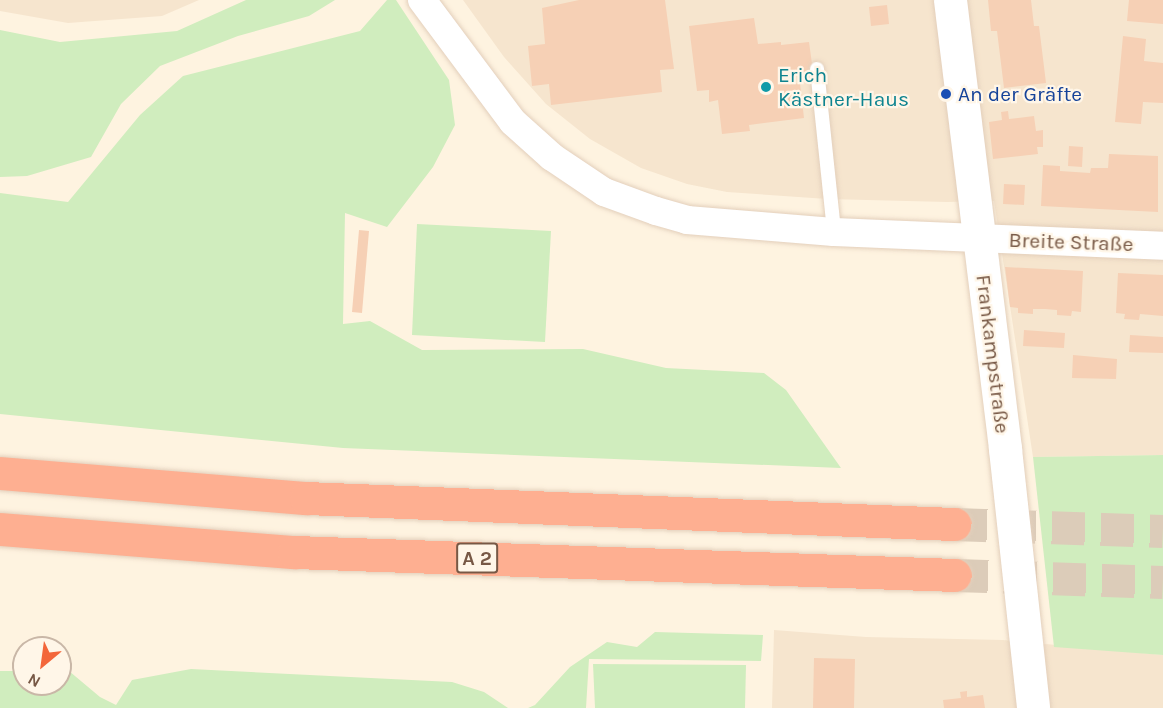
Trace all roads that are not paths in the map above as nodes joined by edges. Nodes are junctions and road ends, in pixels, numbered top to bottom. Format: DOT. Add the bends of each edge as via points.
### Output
graph roads {
  1 [pos="422,0"];
  2 [pos="950,0"];
  3 [pos="817,69"];
  4 [pos="834,232"];
  5 [pos="978,238"];
  6 [pos="1163,246"];
  7 [pos="0,473"];
  8 [pos="954,524"];
  9 [pos="0,529"];
  10 [pos="956,575"];
  11 [pos="1033,708"];
  1 -- 4 [label="street" via="513,122 552,157 604,192 687,220"];
  2 -- 5 [label="street, Frankampstraße"];
  3 -- 4 [label="lane"];
  4 -- 5 [label="street"];
  5 -- 6 [label="street, Breite Straße"];
  5 -- 11 [label="street, Frankampstraße"];
  7 -- 8 [label="highway" via="306,498"];
  9 -- 10 [label="highway, A 2" via="294,552"];
}
